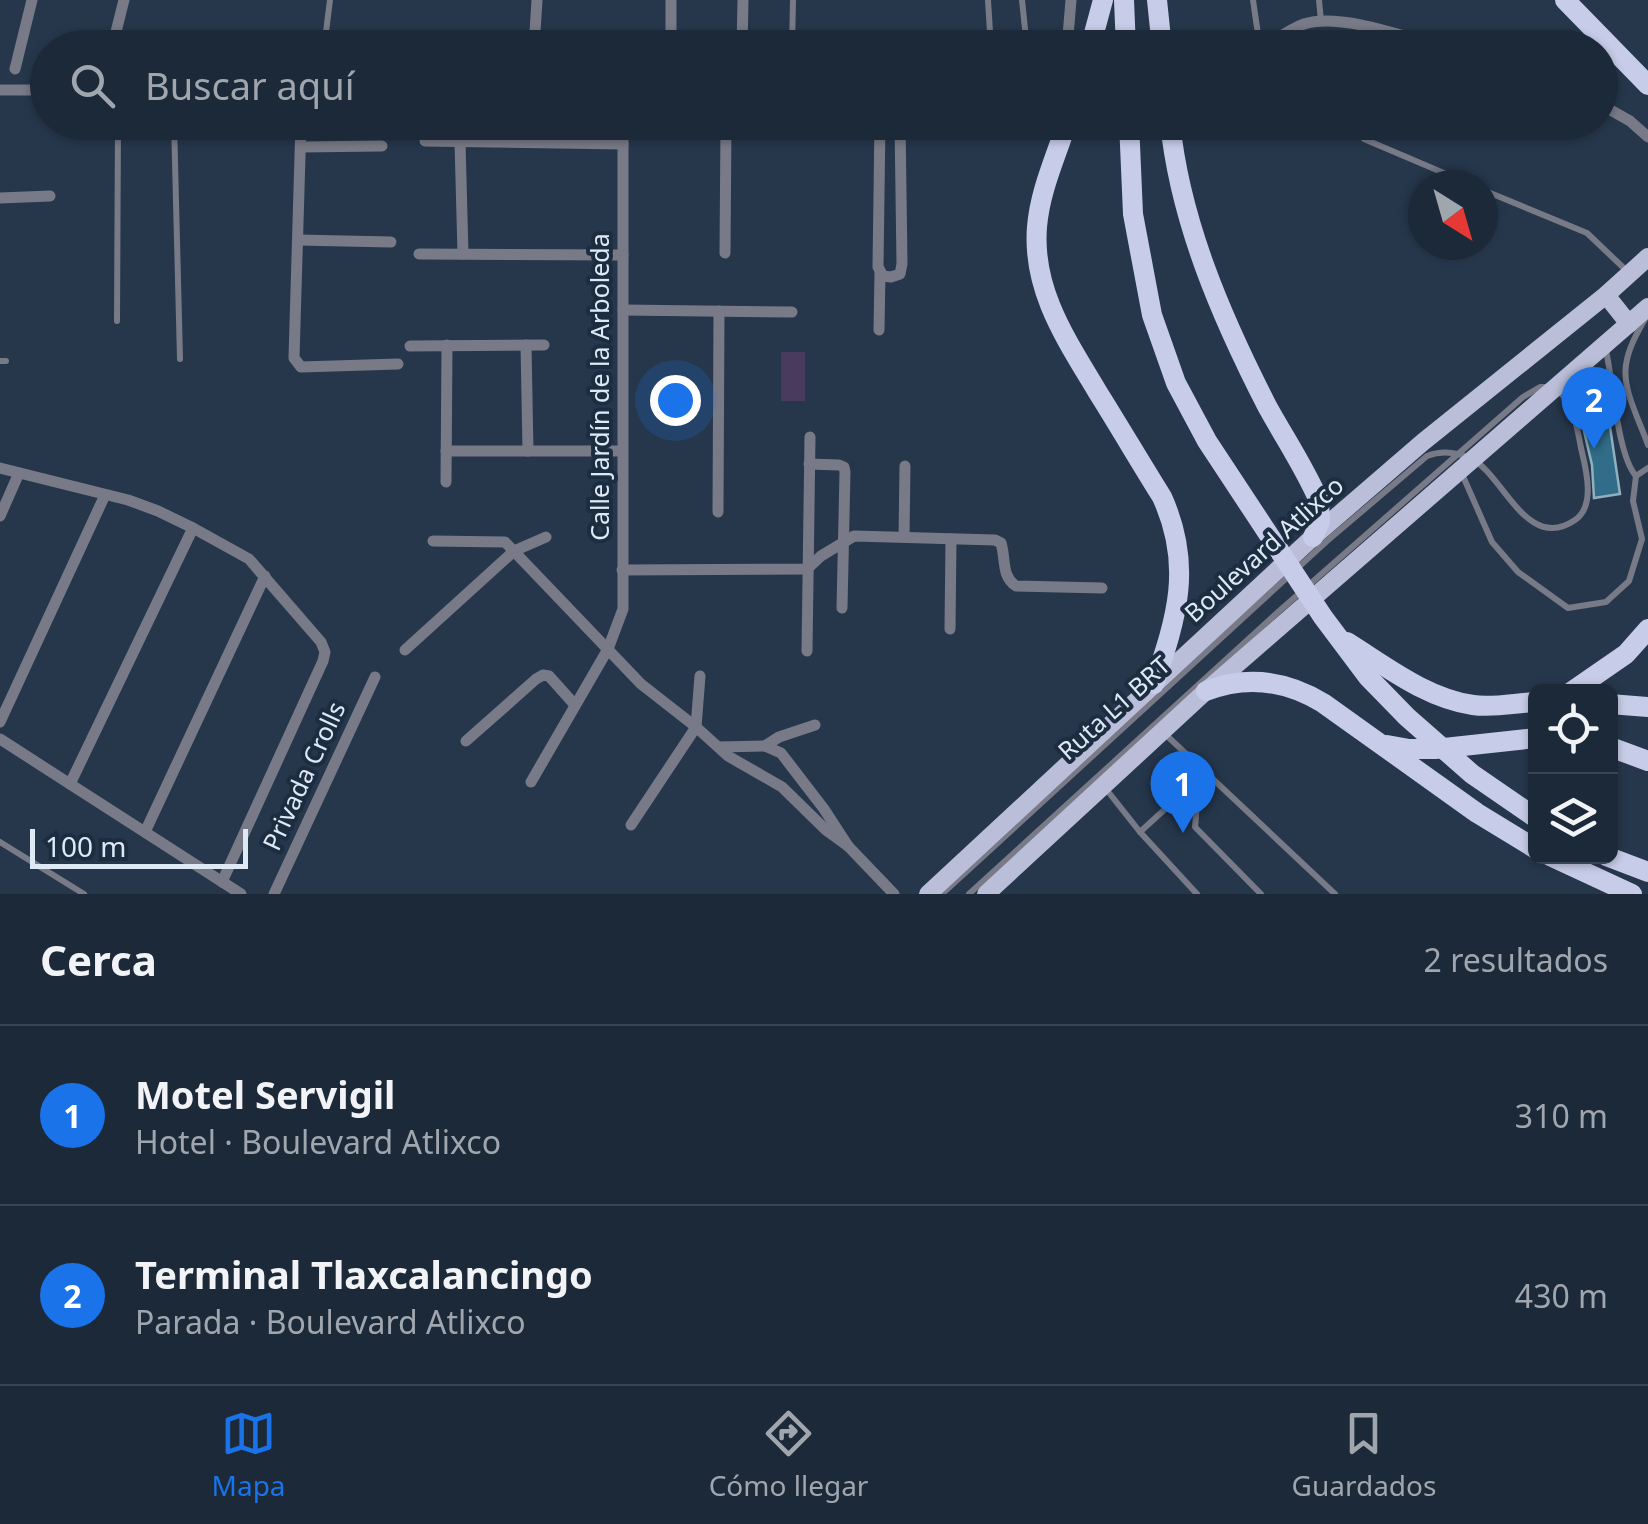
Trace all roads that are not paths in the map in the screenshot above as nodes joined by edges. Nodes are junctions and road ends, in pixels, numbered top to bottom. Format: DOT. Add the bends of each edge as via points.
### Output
graph roads {
  1 [pos="32,0"];
  2 [pos="124,0"];
  3 [pos="330,0"];
  4 [pos="537,0"];
  5 [pos="670,0"];
  6 [pos="744,0"];
  7 [pos="793,0"];
  8 [pos="988,0"];
  9 [pos="1022,0"];
  10 [pos="1071,0"];
  11 [pos="1102,0"];
  12 [pos="1124,0"];
  13 [pos="1155,0"];
  14 [pos="1253,0"];
  15 [pos="1319,0"];
  16 [pos="1565,0"];
  17 [pos="1322,21"];
  18 [pos="116,30"];
  19 [pos="326,30"];
  20 [pos="535,30"];
  21 [pos="671,30"];
  22 [pos="743,30"];
  23 [pos="792,30"];
  24 [pos="990,30"];
  25 [pos="1025,30"];
  26 [pos="1068,30"];
  27 [pos="1094,30"];
  28 [pos="1125,30"];
  29 [pos="1151,30"];
  30 [pos="1159,30"];
  31 [pos="1258,30"];
  32 [pos="1293,30"];
  33 [pos="1374,30"];
  34 [pos="1594,30"];
  35 [pos="1618,54"];
  36 [pos="15,69"];
  37 [pos="1648,85"];
  38 [pos="0,90"];
  39 [pos="30,90"];
  40 [pos="1618,114"];
  41 [pos="1648,137"];
  42 [pos="118,140"];
  43 [pos="174,140"];
  44 [pos="300,140"];
  45 [pos="623,140"];
  46 [pos="726,140"];
  47 [pos="880,140"];
  48 [pos="900,140"];
  49 [pos="1062,140"];
  50 [pos="1130,140"];
  51 [pos="1141,140"];
  52 [pos="1173,140"];
  53 [pos="1364,140"];
  54 [pos="425,141"];
  55 [pos="460,142"];
  56 [pos="623,144"];
  57 [pos="382,146"];
  58 [pos="300,147"];
  59 [pos="1436,170"];
  60 [pos="50,196"];
  61 [pos="1498,196"];
  62 [pos="0,198"];
  63 [pos="1133,214"];
  64 [pos="298,240"];
  65 [pos="391,242"];
  66 [pos="725,253"];
  67 [pos="419,254"];
  68 [pos="463,254"];
  69 [pos="622,255"];
  70 [pos="1648,257"];
  71 [pos="880,272"];
  72 [pos="1630,274"];
  73 [pos="1606,295"];
  74 [pos="623,310"];
  75 [pos="1648,310"];
  76 [pos="719,311"];
  77 [pos="792,312"];
  78 [pos="117,321"];
  79 [pos="1630,324"];
  80 [pos="879,330"];
  81 [pos="447,345"];
  82 [pos="526,345"];
  83 [pos="544,345"];
  84 [pos="1604,345"];
  85 [pos="410,346"];
  86 [pos="180,359"];
  87 [pos="398,364"];
  88 [pos="1554,387"];
  89 [pos="810,437"];
  90 [pos="1648,445"];
  91 [pos="446,451"];
  92 [pos="528,451"];
  93 [pos="622,451"];
  94 [pos="1463,461"];
  95 [pos="810,464"];
  96 [pos="906,466"];
  97 [pos="0,468"];
  98 [pos="1648,468"];
  99 [pos="20,473"];
  100 [pos="1636,476"];
  101 [pos="446,482"];
  102 [pos="105,494"];
  103 [pos="718,512"];
  104 [pos="0,516"];
  105 [pos="193,528"];
  106 [pos="546,536"];
  107 [pos="904,537"];
  108 [pos="1313,537"];
  109 [pos="951,539"];
  110 [pos="433,541"];
  111 [pos="844,542"];
  112 [pos="514,551"];
  113 [pos="806,569"];
  114 [pos="622,570"];
  115 [pos="265,576"];
  116 [pos="1102,588"];
  117 [pos="842,608"];
  118 [pos="950,629"];
  119 [pos="1648,629"];
  120 [pos="1337,636"];
  121 [pos="608,649"];
  122 [pos="404,650"];
  123 [pos="807,651"];
  124 [pos="700,676"];
  125 [pos="375,677"];
  126 [pos="1154,684"];
  127 [pos="1583,684"];
  128 [pos="1206,691"];
  129 [pos="1528,703"];
  130 [pos="575,704"];
  131 [pos="1618,704"];
  132 [pos="1648,706"];
  133 [pos="0,722"];
  134 [pos="816,725"];
  135 [pos="696,728"];
  136 [pos="1162,731"];
  137 [pos="0,739"];
  138 [pos="1528,739"];
  139 [pos="466,741"];
  140 [pos="1380,744"];
  141 [pos="765,746"];
  142 [pos="720,747"];
  143 [pos="1618,750"];
  144 [pos="1648,761"];
  145 [pos="1202,776"];
  146 [pos="531,782"];
  147 [pos="70,784"];
  148 [pos="1103,786"];
  149 [pos="1528,812"];
  150 [pos="631,825"];
  151 [pos="145,832"];
  152 [pos="1140,832"];
  153 [pos="0,842"];
  154 [pos="1528,844"];
  155 [pos="848,846"];
  156 [pos="1618,861"];
  157 [pos="1567,864"];
  158 [pos="1648,872"];
  159 [pos="222,882"];
  160 [pos="84,894"];
  161 [pos="241,894"];
  162 [pos="274,894"];
  163 [pos="894,894"];
  164 [pos="928,894"];
  165 [pos="942,894"];
  166 [pos="969,894"];
  167 [pos="986,894"];
  168 [pos="1197,894"];
  169 [pos="1261,894"];
  170 [pos="1335,894"];
  171 [pos="1632,894"];
  1 -- 36 [label="street"];
  2 -- 18 [label="street"];
  3 -- 19 [label="lane"];
  4 -- 20 [label="street"];
  5 -- 21 [label="street"];
  6 -- 22 [label="street"];
  7 -- 23 [label="lane"];
  8 -- 24 [label="lane"];
  9 -- 25 [label="lane"];
  10 -- 26 [label="street"];
  11 -- 27 [label="highway"];
  12 -- 28 [label="highway"];
  13 -- 29 [label="highway"];
  13 -- 30 [label="highway"];
  14 -- 31 [label="lane"];
  15 -- 17 [label="lane"];
  16 -- 34 [label="highway"];
  17 -- 32 [label="street"];
  17 -- 33 [label="street"];
  35 -- 37 [label="highway"];
  38 -- 39 [label="street"];
  40 -- 41 [label="street"];
  42 -- 78 [label="lane"];
  43 -- 86 [label="lane"];
  44 -- 58 [label="street"];
  45 -- 56 [label="street, Calle Jardín de la Arboleda"];
  46 -- 66 [label="street"];
  47 -- 71 [label="street"];
  48 -- 71 [label="street" via="902,264 900,274"];
  49 -- 126 [label="highway" via="1040,206 1036,241 1044,292 1064,338 1162,497 1180,554 1179,600"];
  50 -- 63 [label="highway"];
  51 -- 63 [label="highway"];
  52 -- 108 [label="highway" via="1210,279 1318,501"];
  53 -- 59 [label="lane"];
  54 -- 55 [label="street"];
  55 -- 56 [label="street"];
  55 -- 68 [label="street"];
  56 -- 69 [label="street, Calle Jardín de la Arboleda"];
  57 -- 58 [label="street"];
  58 -- 64 [label="street"];
  60 -- 62 [label="street"];
  61 -- 72 [label="lane" via="1587,234"];
  63 -- 120 [label="highway" via="1152,315 1176,383"];
  64 -- 65 [label="street"];
  64 -- 87 [label="street" via="296,364"];
  67 -- 68 [label="street"];
  68 -- 69 [label="street"];
  69 -- 74 [label="street, Calle Jardín de la Arboleda"];
  70 -- 72 [label="main road, Boulevard Atlixco"];
  71 -- 80 [label="street"];
  72 -- 73 [label="main road, Boulevard Atlixco"];
  73 -- 79 [label="main road"];
  73 -- 108 [label="main road, Boulevard Atlixco"];
  74 -- 76 [label="street"];
  74 -- 93 [label="street, Calle Jardín de la Arboleda"];
  75 -- 79 [label="main road"];
  75 -- 90 [label="lane" via="1625,368"];
  76 -- 77 [label="street"];
  76 -- 103 [label="street"];
  79 -- 84 [label="main road"];
  81 -- 82 [label="street"];
  81 -- 85 [label="street"];
  81 -- 91 [label="street"];
  82 -- 83 [label="street"];
  82 -- 92 [label="street"];
  84 -- 88 [label="main road"];
  84 -- 100 [label="lane" via="1622,444"];
  88 -- 94 [label="main road"];
  88 -- 94 [label="lane" via="1572,406 1583,455 1587,504 1577,519 1552,529 1532,522"];
  89 -- 95 [label="street"];
  91 -- 92 [label="street"];
  91 -- 101 [label="street"];
  92 -- 93 [label="street"];
  93 -- 114 [label="street, Calle Jardín de la Arboleda"];
  94 -- 100 [label="lane" via="1492,542 1518,572 1568,608 1606,602 1629,581 1642,539 1633,502"];
  94 -- 128 [label="main road"];
  94 -- 165 [label="lane, Ruta L1 BRT" via="1438,452 1422,459"];
  94 -- 166 [label="lane, Ruta L1 BRT" via="1276,614"];
  95 -- 111 [label="street" via="844,467"];
  95 -- 113 [label="street"];
  96 -- 107 [label="street"];
  97 -- 99 [label="street"];
  98 -- 100 [label="lane"];
  99 -- 102 [label="street"];
  99 -- 104 [label="street"];
  102 -- 105 [label="street"];
  102 -- 133 [label="street"];
  105 -- 115 [label="street" via="249,559"];
  105 -- 147 [label="street"];
  106 -- 112 [label="street"];
  107 -- 109 [label="street"];
  107 -- 111 [label="street" via="854,536"];
  108 -- 126 [label="main road, Boulevard Atlixco"];
  109 -- 116 [label="street" via="1001,543 1005,574 1016,586"];
  109 -- 118 [label="street"];
  110 -- 112 [label="street" via="505,542"];
  111 -- 113 [label="street"];
  111 -- 117 [label="street"];
  112 -- 121 [label="street"];
  112 -- 122 [label="street"];
  113 -- 114 [label="street"];
  113 -- 123 [label="street"];
  114 -- 121 [label="street, Calle Jardín de la Arboleda" via="623,609"];
  115 -- 151 [label="street"];
  115 -- 159 [label="street" via="325,652"];
  119 -- 127 [label="highway"];
  120 -- 129 [label="highway" via="1452,700"];
  120 -- 149 [label="highway" via="1431,738"];
  121 -- 130 [label="street, Calle Jardín de la Arboleda"];
  121 -- 135 [label="street"];
  124 -- 135 [label="street"];
  125 -- 162 [label="street, Privada Crolls"];
  126 -- 164 [label="main road, Boulevard Atlixco"];
  128 -- 136 [label="main road"];
  128 -- 140 [label="highway" via="1252,681 1289,686"];
  130 -- 139 [label="street" via="542,676"];
  130 -- 146 [label="street, Calle Jardín de la Arboleda"];
  131 -- 132 [label="highway"];
  134 -- 141 [label="street"];
  135 -- 142 [label="street"];
  135 -- 150 [label="street"];
  136 -- 145 [label="lane"];
  136 -- 148 [label="main road"];
  137 -- 147 [label="street"];
  138 -- 140 [label="highway" via="1422,750"];
  140 -- 154 [label="highway"];
  141 -- 142 [label="street"];
  141 -- 155 [label="street" via="787,760"];
  142 -- 155 [label="street" via="782,787"];
  143 -- 144 [label="highway"];
  145 -- 152 [label="lane"];
  145 -- 169 [label="lane" via="1195,827"];
  145 -- 170 [label="lane"];
  147 -- 151 [label="street"];
  148 -- 152 [label="lane"];
  148 -- 167 [label="main road"];
  151 -- 159 [label="street"];
  152 -- 168 [label="lane"];
  153 -- 160 [label="lane"];
  155 -- 163 [label="street"];
  156 -- 158 [label="highway"];
  157 -- 171 [label="highway"];
  159 -- 161 [label="street"];
}
